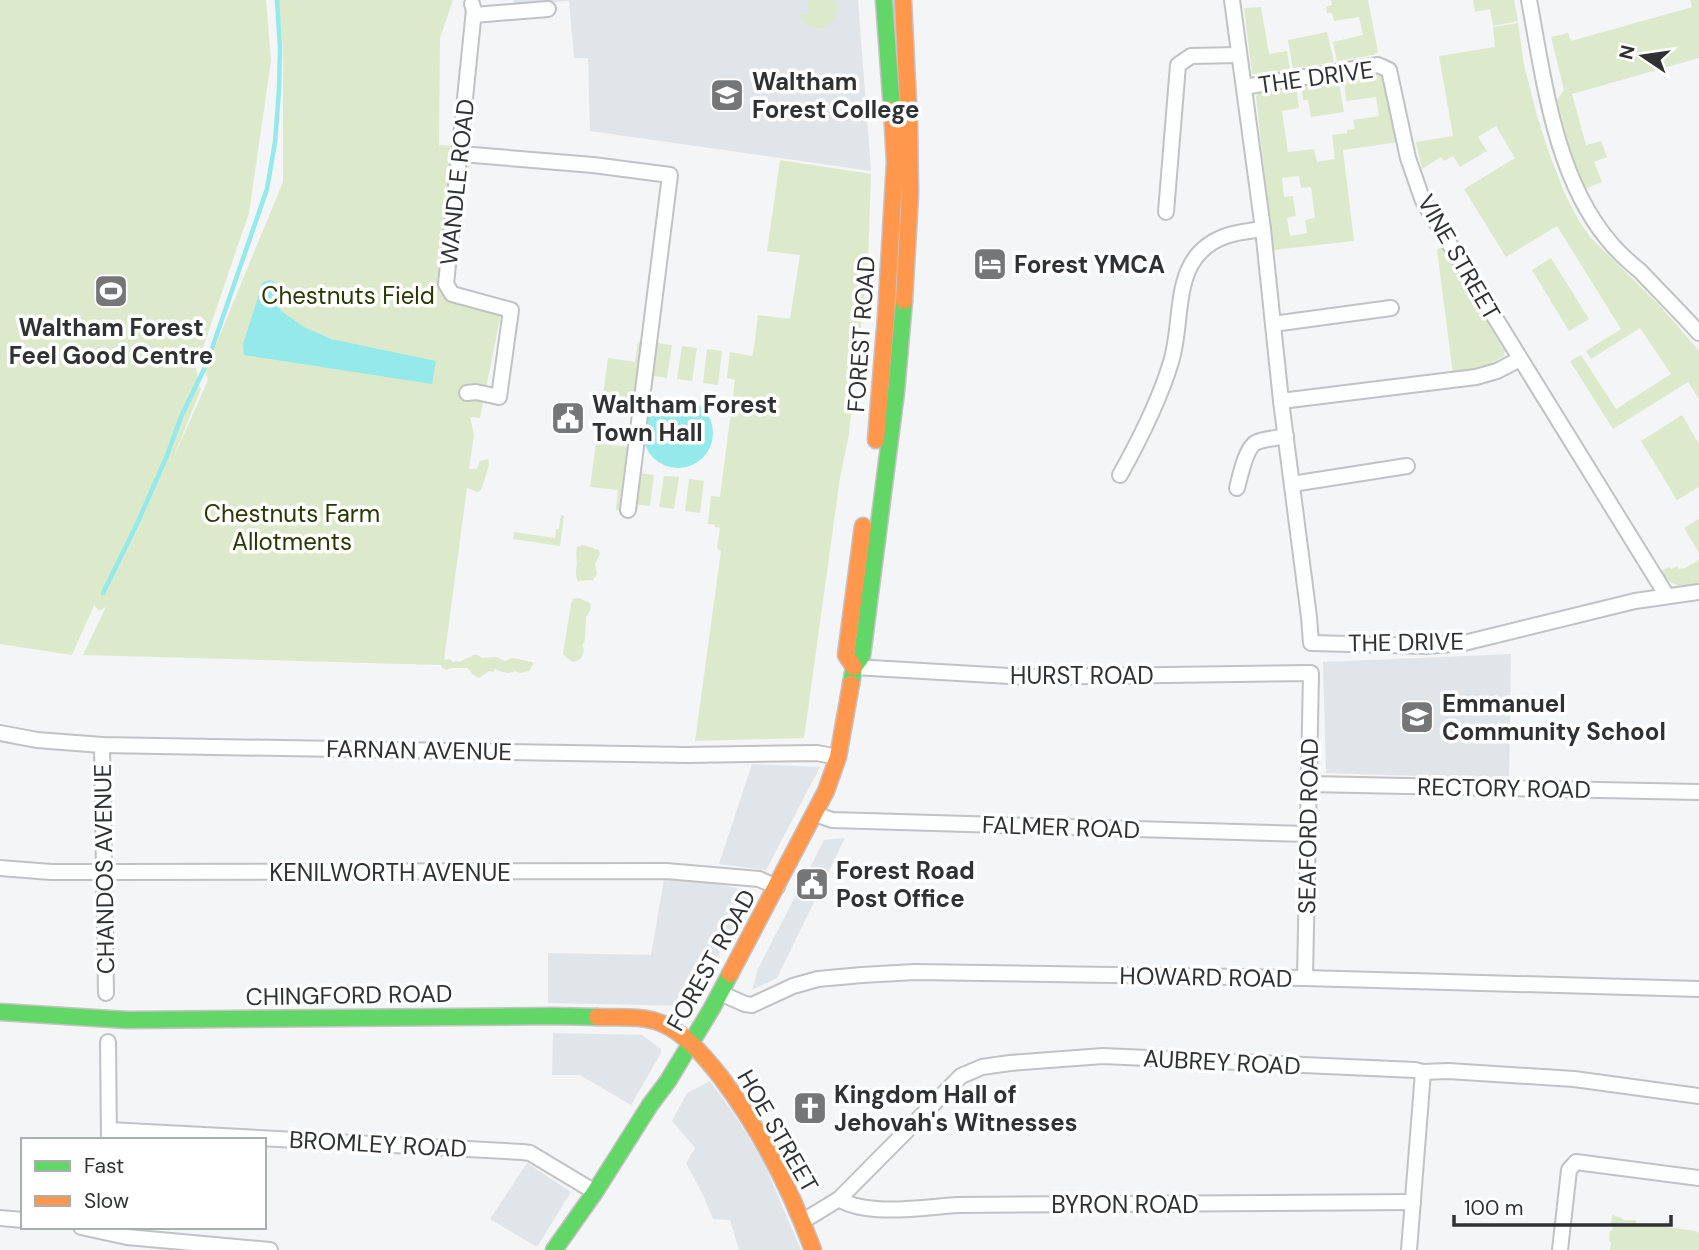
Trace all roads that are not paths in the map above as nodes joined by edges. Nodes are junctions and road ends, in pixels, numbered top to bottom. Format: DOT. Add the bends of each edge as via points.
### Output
graph roads {
  1 [pos="884,0"];
  2 [pos="903,0"];
  3 [pos="1231,0"];
  4 [pos="1529,0"];
  5 [pos="548,9"];
  6 [pos="1239,55"];
  7 [pos="1389,70"];
  8 [pos="1244,87"];
  9 [pos="461,154"];
  10 [pos="1166,212"];
  11 [pos="1263,229"];
  12 [pos="1391,308"];
  13 [pos="1273,324"];
  14 [pos="1699,333"];
  15 [pos="1520,359"];
  16 [pos="467,393"];
  17 [pos="1281,401"];
  18 [pos="1286,436"];
  19 [pos="1406,466"];
  20 [pos="1120,475"];
  21 [pos="1292,484"];
  22 [pos="1237,488"];
  23 [pos="628,510"];
  24 [pos="1699,592"];
  25 [pos="1667,596"];
  26 [pos="854,667"];
  27 [pos="1311,673"];
  28 [pos="0,733"];
  29 [pos="102,745"];
  30 [pos="838,757"];
  31 [pos="1309,784"];
  32 [pos="1699,792"];
  33 [pos="815,814"];
  34 [pos="1308,834"];
  35 [pos="0,868"];
  36 [pos="103,872"];
  37 [pos="777,887"];
  38 [pos="1305,978"];
  39 [pos="1699,989"];
  40 [pos="106,993"];
  41 [pos="727,996"];
  42 [pos="0,1012"];
  43 [pos="108,1042"];
  44 [pos="691,1043"];
  45 [pos="1423,1072"];
  46 [pos="1699,1096"];
  47 [pos="109,1135"];
  48 [pos="182,1138"];
  49 [pos="266,1141"];
  50 [pos="1699,1178"];
  51 [pos="590,1188"];
  52 [pos="839,1199"];
  53 [pos="1413,1202"];
  54 [pos="0,1218"];
  55 [pos="21,1220"];
  56 [pos="803,1221"];
  57 [pos="107,1230"];
  58 [pos="560,1248"];
  59 [pos="270,1250"];
  60 [pos="813,1250"];
  61 [pos="1409,1250"];
  62 [pos="1560,1250"];
  1 -- 26 [label="main road, FOREST ROAD" via="894,172 876,442 846,654"];
  2 -- 26 [label="main road, FOREST ROAD" via="910,194 903,318 863,650"];
  3 -- 6 [label="street, THE DRIVE"];
  4 -- 14 [label="street" via="1554,124 1579,194 1609,242"];
  5 -- 9 [label="street, WANDLE ROAD" via="473,10"];
  6 -- 8 [label="street, THE DRIVE"];
  6 -- 10 [label="street, THE DRIVE" via="1191,56 1178,65"];
  7 -- 8 [label="street, THE DRIVE" via="1378,65"];
  7 -- 15 [label="street, VINE STREET" via="1408,158 1423,201"];
  8 -- 11 [label="street, THE DRIVE"];
  9 -- 16 [label="street, WANDLE ROAD" via="446,284 452,294 511,310 499,397"];
  9 -- 23 [label="street" via="670,175"];
  11 -- 13 [label="street, THE DRIVE"];
  11 -- 20 [label="street" via="1225,237 1201,252 1185,274 1171,363 1148,422"];
  12 -- 13 [label="street"];
  13 -- 17 [label="street, THE DRIVE"];
  15 -- 17 [label="street" via="1476,377"];
  15 -- 25 [label="street, VINE STREET"];
  17 -- 18 [label="street, THE DRIVE"];
  18 -- 21 [label="street, THE DRIVE"];
  18 -- 22 [label="street" via="1252,446"];
  19 -- 21 [label="street"];
  21 -- 25 [label="street, THE DRIVE" via="1311,643 1464,643"];
  24 -- 25 [label="street, THE DRIVE"];
  26 -- 27 [label="street, HURST ROAD" via="1026,677"];
  26 -- 30 [label="main road, FOREST ROAD"];
  27 -- 31 [label="street, SEAFORD ROAD"];
  28 -- 29 [label="street, FARNAN AVENUE"];
  29 -- 30 [label="street, FARNAN AVENUE" via="817,753"];
  29 -- 36 [label="street, CHANDOS AVENUE"];
  30 -- 33 [label="main road, FOREST ROAD"];
  31 -- 32 [label="street, RECTORY ROAD"];
  31 -- 34 [label="street, SEAFORD ROAD"];
  33 -- 34 [label="street, FALMER ROAD" via="832,820"];
  33 -- 37 [label="main road, FOREST ROAD"];
  34 -- 38 [label="street, SEAFORD ROAD"];
  35 -- 36 [label="street, KENILWORTH AVENUE"];
  36 -- 37 [label="street, KENILWORTH AVENUE" via="666,871 759,879"];
  36 -- 40 [label="street, CHANDOS AVENUE"];
  37 -- 41 [label="main road, FOREST ROAD"];
  38 -- 39 [label="street, HOWARD ROAD"];
  38 -- 41 [label="street, HOWARD ROAD" via="888,973 818,979 752,1005"];
  41 -- 44 [label="main road, FOREST ROAD"];
  42 -- 44 [label="main road, CHINGFORD ROAD" via="127,1020 623,1018 660,1022"];
  43 -- 47 [label="street"];
  44 -- 51 [label="main road, FOREST ROAD"];
  44 -- 56 [label="main road, HOE STREET" via="719,1074 760,1136"];
  45 -- 46 [label="street, AUBREY ROAD" via="1574,1079"];
  45 -- 52 [label="street, AUBREY ROAD" via="1103,1056 982,1067 954,1082"];
  45 -- 53 [label="street"];
  47 -- 48 [label="street, BROMLEY ROAD"];
  49 -- 51 [label="street, BROMLEY ROAD" via="530,1153"];
  50 -- 62 [label="street" via="1576,1162 1569,1171"];
  51 -- 58 [label="main road, FOREST ROAD"];
  52 -- 53 [label="street, BYRON ROAD" via="884,1210 958,1205"];
  52 -- 56 [label="street, AUBREY ROAD"];
  53 -- 61 [label="street"];
  54 -- 55 [label="street"];
  56 -- 60 [label="main road, HOE STREET"];
  57 -- 59 [label="street" via="127,1237"];
}
